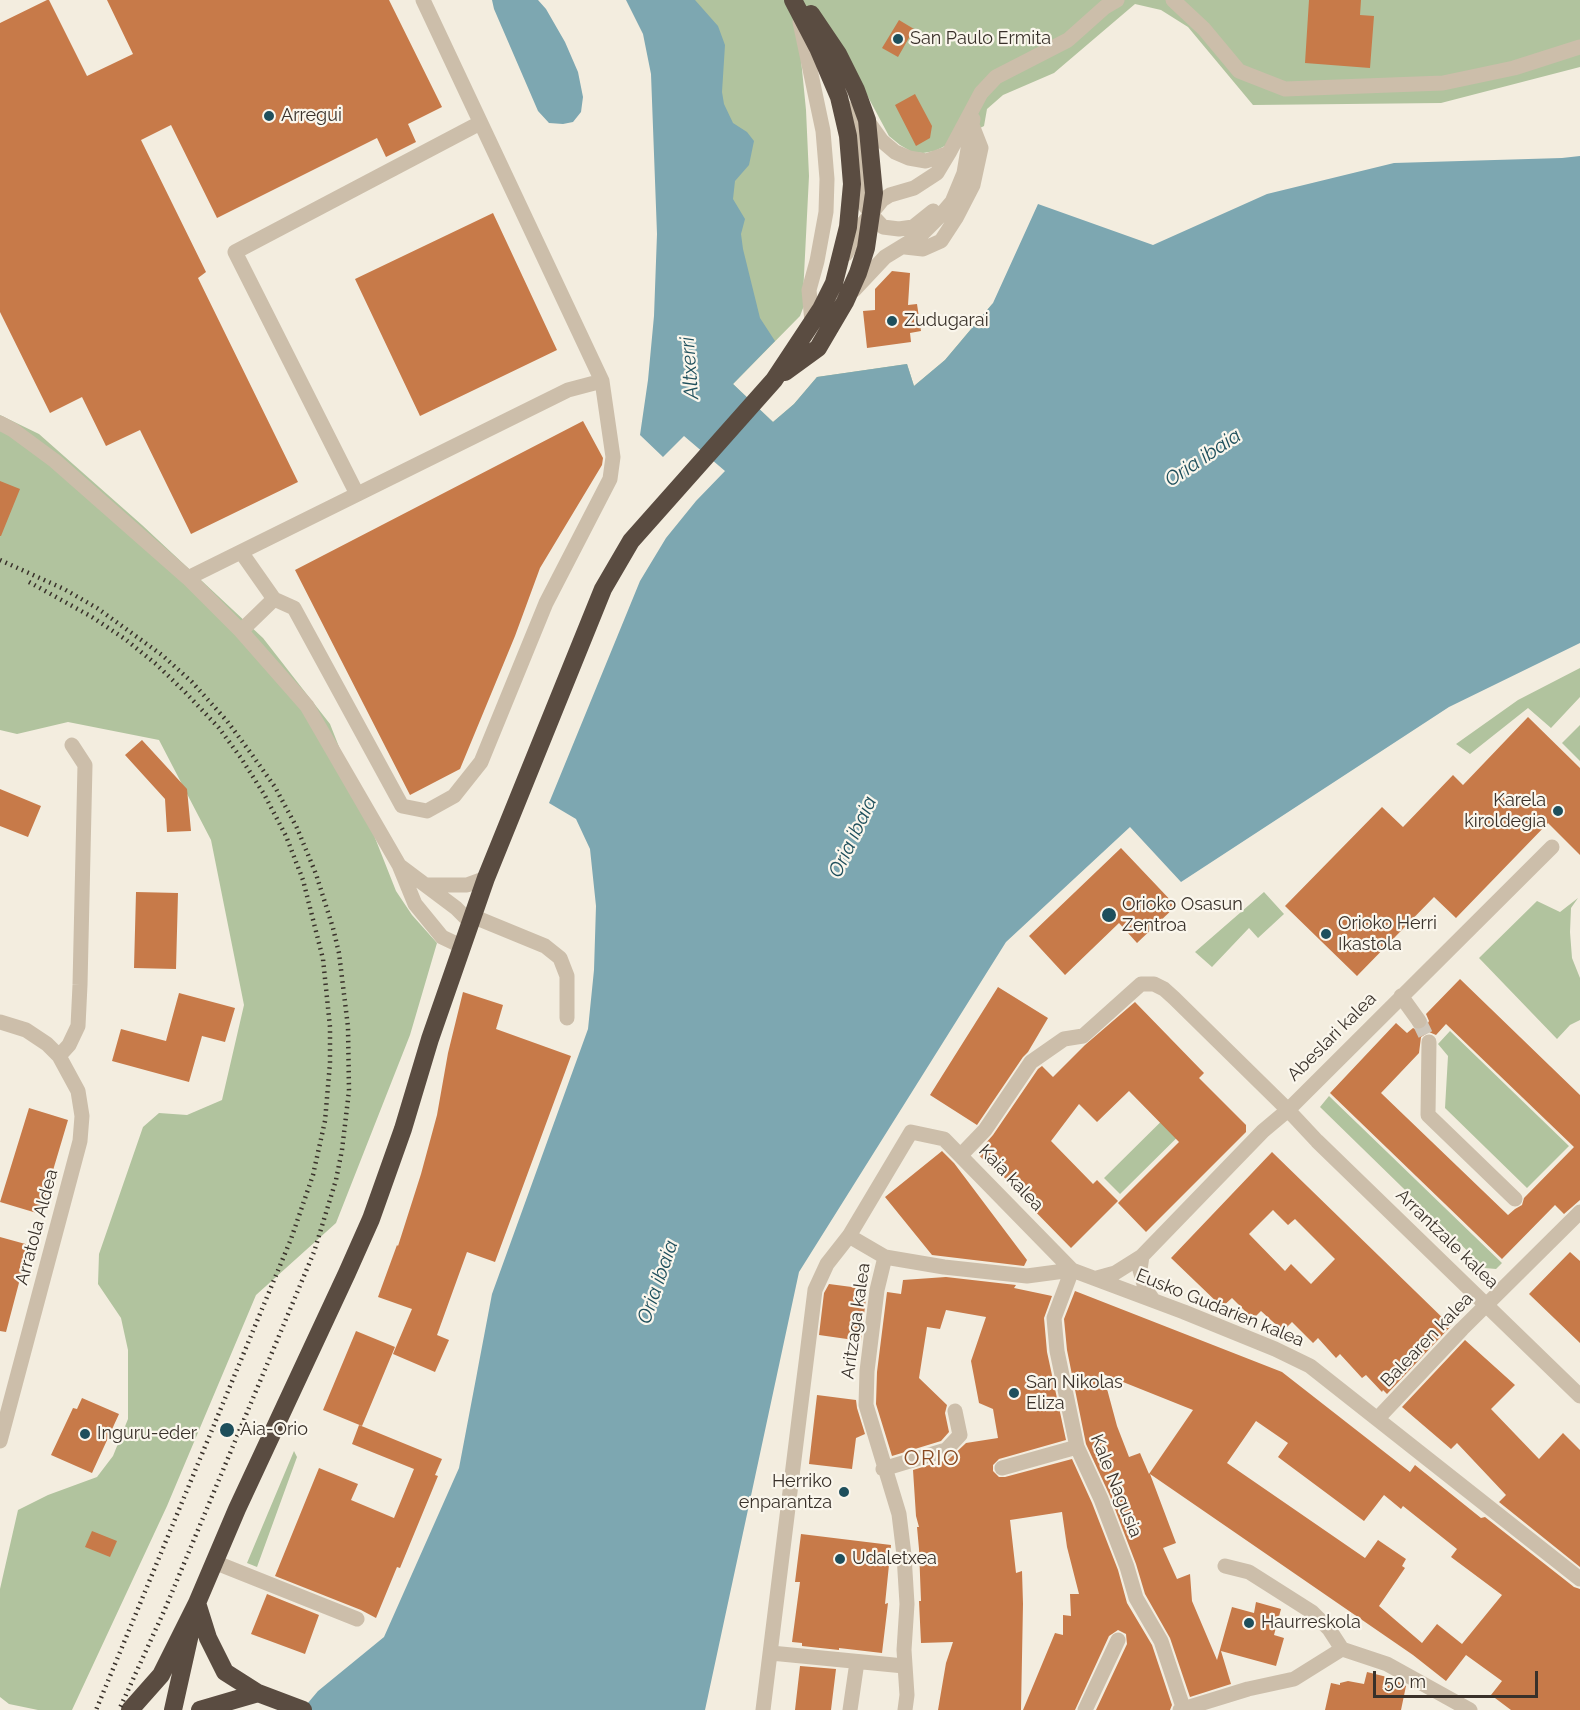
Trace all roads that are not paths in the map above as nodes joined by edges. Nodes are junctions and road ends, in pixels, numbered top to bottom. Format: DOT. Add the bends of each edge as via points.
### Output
graph roads {
  1 [pos="423,0"];
  2 [pos="1117,0"];
  3 [pos="1173,0"];
  4 [pos="798,3"];
  5 [pos="1580,47"];
  6 [pos="981,93"];
  7 [pos="839,97"];
  8 [pos="867,120"];
  9 [pos="480,123"];
  10 [pos="972,124"];
  11 [pos="949,153"];
  12 [pos="964,172"];
  13 [pos="871,214"];
  14 [pos="905,247"];
  15 [pos="838,272"];
  16 [pos="845,302"];
  17 [pos="812,322"];
  18 [pos="774,380"];
  19 [pos="602,381"];
  20 [pos="0,423"];
  21 [pos="357,494"];
  22 [pos="241,552"];
  23 [pos="188,578"];
  24 [pos="274,599"];
  25 [pos="242,631"];
  26 [pos="72,746"];
  27 [pos="1552,847"];
  28 [pos="399,865"];
  29 [pos="486,878"];
  30 [pos="426,885"];
  31 [pos="471,919"];
  32 [pos="461,946"];
  33 [pos="1401,996"];
  34 [pos="567,1018"];
  35 [pos="0,1022"];
  36 [pos="1419,1022"];
  37 [pos="1429,1042"];
  38 [pos="58,1056"];
  39 [pos="1288,1110"];
  40 [pos="961,1155"];
  41 [pos="1515,1199"];
  42 [pos="1580,1212"];
  43 [pos="849,1236"];
  44 [pos="1142,1256"];
  45 [pos="885,1257"];
  46 [pos="1072,1270"];
  47 [pos="1097,1278"];
  48 [pos="1153,1300"];
  49 [pos="1487,1306"];
  50 [pos="1580,1396"];
  51 [pos="4,1410"];
  52 [pos="955,1411"];
  53 [pos="1378,1418"];
  54 [pos="0,1441"];
  55 [pos="1077,1447"];
  56 [pos="1002,1468"];
  57 [pos="885,1469"];
  58 [pos="214,1562"];
  59 [pos="1225,1566"];
  60 [pos="1580,1579"];
  61 [pos="197,1603"];
  62 [pos="357,1618"];
  63 [pos="1118,1640"];
  64 [pos="1342,1649"];
  65 [pos="771,1653"];
  66 [pos="857,1662"];
  67 [pos="904,1666"];
  68 [pos="258,1694"];
  69 [pos="292,1709"];
  70 [pos="130,1710"];
  71 [pos="173,1710"];
  72 [pos="200,1710"];
  73 [pos="763,1710"];
  74 [pos="850,1710"];
  75 [pos="905,1710"];
  76 [pos="1085,1710"];
  77 [pos="1182,1710"];
  78 [pos="1470,1710"];
  1 -- 9 [label="street"];
  2 -- 6 [label="street" via="1068,40 996,77"];
  3 -- 5 [label="street" via="1239,71 1285,89 1443,83 1514,68"];
  4 -- 7 [label="highway"];
  4 -- 8 [label="highway" via="838,54"];
  4 -- 17 [label="street" via="824,131 827,179 826,212 809,290"];
  6 -- 10 [label="street"];
  6 -- 11 [label="street"];
  7 -- 13 [label="street" via="857,129 864,204"];
  7 -- 15 [label="highway" via="848,136 852,184"];
  8 -- 11 [label="street" via="882,141 909,158 926,161"];
  8 -- 13 [label="highway" via="874,193"];
  9 -- 19 [label="street"];
  9 -- 21 [label="street" via="235,252"];
  10 -- 12 [label="street"];
  10 -- 14 [label="street" via="981,148 973,185 956,218 940,241 923,249"];
  11 -- 13 [label="street" via="938,173 914,188 890,195"];
  12 -- 13 [label="street" via="934,211 913,226 883,227"];
  12 -- 14 [label="street" via="952,202"];
  13 -- 15 [label="street" via="858,230"];
  13 -- 16 [label="highway" via="866,248"];
  14 -- 16 [label="street" via="885,257"];
  15 -- 17 [label="highway"];
  16 -- 18 [label="highway" via="818,348"];
  17 -- 18 [label="highway"];
  18 -- 29 [label="highway" via="631,541 603,589"];
  19 -- 21 [label="street" via="568,390"];
  19 -- 24 [label="street" via="613,457 610,479 546,603 481,762 454,796 427,811 402,806 294,608"];
  20 -- 23 [label="street" via="55,461"];
  21 -- 22 [label="street"];
  22 -- 23 [label="street"];
  22 -- 24 [label="street"];
  23 -- 25 [label="street"];
  24 -- 25 [label="street"];
  25 -- 28 [label="street" via="307,706"];
  26 -- 38 [label="street" via="85,765 80,985 78,1026 69,1045"];
  27 -- 33 [label="street, Abeslari kalea"];
  28 -- 30 [label="street"];
  28 -- 32 [label="street" via="414,904 442,937"];
  29 -- 30 [label="street" via="467,885"];
  29 -- 31 [label="highway"];
  30 -- 31 [label="street"];
  31 -- 32 [label="highway"];
  31 -- 34 [label="street" via="545,946 560,958 567,976"];
  32 -- 58 [label="highway" via="371,1219"];
  33 -- 36 [label="street"];
  33 -- 39 [label="street, Abeslari kalea"];
  35 -- 38 [label="street, Arratola Aldea" via="26,1030"];
  37 -- 41 [label="street" via="1428,1115"];
  38 -- 51 [label="street, Arratola Aldea" via="78,1091 80,1141"];
  39 -- 40 [label="street, Arrantzale kalea" via="1164,988 1142,984 1083,1036 1064,1039 1031,1062 985,1130"];
  39 -- 44 [label="street, Abeslari kalea"];
  39 -- 49 [label="street, Arrantzale kalea"];
  40 -- 43 [label="street, Kaia kalea" via="944,1139 911,1132"];
  40 -- 46 [label="street, Kaia kalea"];
  42 -- 49 [label="street, Balearen kalea"];
  43 -- 45 [label="street"];
  43 -- 65 [label="street" via="827,1264 815,1290"];
  44 -- 47 [label="street, Abeslari kalea" via="1115,1273"];
  44 -- 48 [label="street" via="1140,1270"];
  45 -- 46 [label="street, Eusko Gudarien kalea" via="1027,1276"];
  45 -- 57 [label="street, Aritzaga kalea" via="867,1371 866,1405"];
  46 -- 47 [label="street, Eusko Gudarien kalea"];
  46 -- 55 [label="street, Kale Nagusia" via="1054,1318"];
  47 -- 48 [label="street, Eusko Gudarien kalea"];
  48 -- 53 [label="street, Eusko Gudarien kalea" via="1310,1366"];
  49 -- 50 [label="street, Arrantzale kalea"];
  49 -- 53 [label="street, Balearen kalea"];
  51 -- 54 [label="street, Arratola Aldea"];
  52 -- 57 [label="street" via="960,1435 946,1450"];
  53 -- 60 [label="street, Eusko Gudarien kalea"];
  55 -- 56 [label="street"];
  55 -- 77 [label="street, Kale Nagusia" via="1105,1508 1136,1599 1161,1641"];
  57 -- 67 [label="street, Aritzaga kalea" via="899,1514 904,1555"];
  58 -- 61 [label="highway"];
  58 -- 62 [label="street"];
  59 -- 64 [label="street" via="1249,1572 1312,1612"];
  61 -- 68 [label="highway" via="225,1672"];
  61 -- 70 [label="highway" via="161,1675"];
  61 -- 71 [label="highway"];
  63 -- 76 [label="street"];
  64 -- 77 [label="street" via="1294,1678"];
  64 -- 78 [label="street" via="1387,1664"];
  65 -- 66 [label="street"];
  65 -- 73 [label="street"];
  66 -- 67 [label="street"];
  66 -- 74 [label="street"];
  67 -- 75 [label="street, Aritzaga kalea"];
  68 -- 69 [label="highway"];
  68 -- 72 [label="highway"];
}
